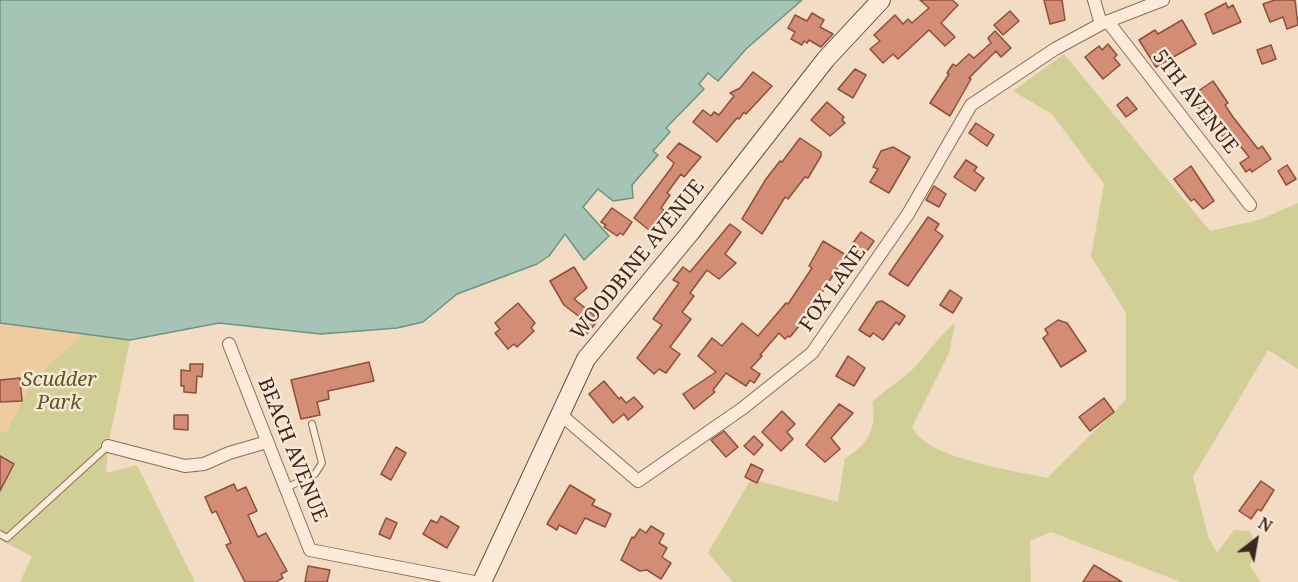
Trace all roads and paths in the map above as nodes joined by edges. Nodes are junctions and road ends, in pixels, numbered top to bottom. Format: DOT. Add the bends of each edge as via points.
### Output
graph roads {
  1 [pos="881,0"];
  2 [pos="1094,0"];
  3 [pos="1163,0"];
  4 [pos="1105,23"];
  5 [pos="1250,206"];
  6 [pos="229,344"];
  7 [pos="560,414"];
  8 [pos="312,424"];
  9 [pos="267,442"];
  10 [pos="108,446"];
  11 [pos="286,488"];
  12 [pos="0,534"];
  13 [pos="474,582"];
  14 [pos="482,582"];
  1 -- 7 [label="main road, WOODBINE AVENUE" via="826,59 586,359"];
  2 -- 4 [label="street, 5TH AVENUE"];
  3 -- 4 [label="street"];
  4 -- 5 [label="street, 5TH AVENUE"];
  4 -- 7 [label="street, FOX LANE" via="1055,49 971,105 908,214 812,353 743,408 638,481"];
  6 -- 9 [label="street, BEACH AVENUE"];
  7 -- 14 [label="main road, WOODBINE AVENUE"];
  8 -- 11 [label="lane" via="322,463 315,474"];
  9 -- 10 [label="street" via="204,464 185,466"];
  9 -- 11 [label="street, BEACH AVENUE"];
  10 -- 12 [label="lane" via="7,538"];
  11 -- 13 [label="street, BEACH AVENUE" via="310,550"];
}
